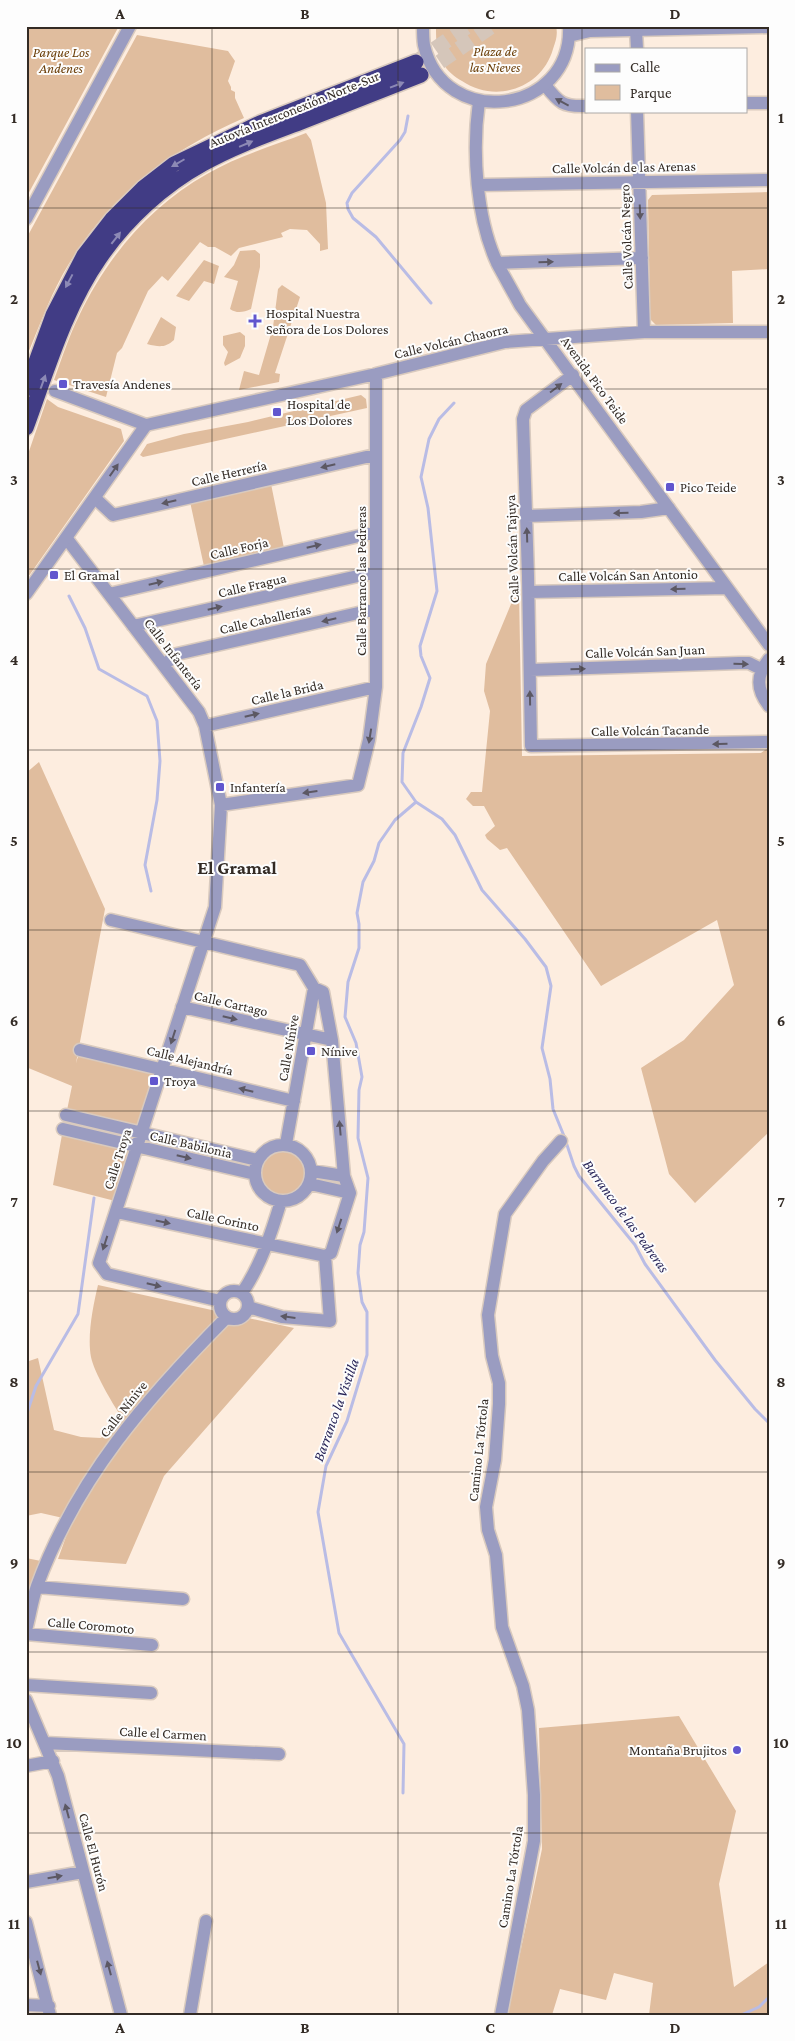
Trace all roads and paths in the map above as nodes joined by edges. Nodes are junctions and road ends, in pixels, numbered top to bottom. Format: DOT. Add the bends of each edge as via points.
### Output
graph roads {
  1 [pos="130,26"];
  2 [pos="423,26"];
  3 [pos="769,27"];
  4 [pos="636,30"];
  5 [pos="569,31"];
  6 [pos="637,48"];
  7 [pos="545,85"];
  8 [pos="479,102"];
  9 [pos="748,103"];
  10 [pos="769,103"];
  11 [pos="585,106"];
  12 [pos="637,112"];
  13 [pos="769,180"];
  14 [pos="638,182"];
  15 [pos="479,185"];
  16 [pos="26,219"];
  17 [pos="642,258"];
  18 [pos="497,264"];
  19 [pos="644,332"];
  20 [pos="769,332"];
  21 [pos="547,340"];
  22 [pos="376,374"];
  23 [pos="573,375"];
  24 [pos="26,389"];
  25 [pos="55,391"];
  26 [pos="146,425"];
  27 [pos="26,428"];
  28 [pos="375,455"];
  29 [pos="95,498"];
  30 [pos="670,508"];
  31 [pos="527,516"];
  32 [pos="376,532"];
  33 [pos="66,539"];
  34 [pos="376,572"];
  35 [pos="727,588"];
  36 [pos="529,592"];
  37 [pos="26,594"];
  38 [pos="109,594"];
  39 [pos="376,610"];
  40 [pos="133,626"];
  41 [pos="769,645"];
  42 [pos="765,664"];
  43 [pos="164,665"];
  44 [pos="530,670"];
  45 [pos="376,687"];
  46 [pos="769,706"];
  47 [pos="205,726"];
  48 [pos="769,742"];
  49 [pos="531,746"];
  50 [pos="220,805"];
  51 [pos="110,920"];
  52 [pos="204,941"];
  53 [pos="314,988"];
  54 [pos="182,1007"];
  55 [pos="306,1035"];
  56 [pos="332,1040"];
  57 [pos="80,1050"];
  58 [pos="162,1069"];
  59 [pos="294,1102"];
  60 [pos="66,1115"];
  61 [pos="63,1129"];
  62 [pos="142,1132"];
  63 [pos="561,1141"];
  64 [pos="286,1144"];
  65 [pos="137,1146"];
  66 [pos="257,1160"];
  67 [pos="312,1171"];
  68 [pos="254,1174"];
  69 [pos="344,1176"];
  70 [pos="310,1184"];
  71 [pos="350,1193"];
  72 [pos="281,1202"];
  73 [pos="116,1212"];
  74 [pos="267,1244"];
  75 [pos="325,1256"];
  76 [pos="242,1293"];
  77 [pos="220,1301"];
  78 [pos="248,1307"];
  79 [pos="227,1317"];
  80 [pos="37,1587"];
  81 [pos="183,1599"];
  82 [pos="26,1630"];
  83 [pos="26,1634"];
  84 [pos="152,1645"];
  85 [pos="26,1685"];
  86 [pos="151,1693"];
  87 [pos="26,1700"];
  88 [pos="45,1743"];
  89 [pos="279,1754"];
  90 [pos="53,1761"];
  91 [pos="26,1766"];
  92 [pos="83,1872"];
  93 [pos="26,1882"];
  94 [pos="206,1921"];
  95 [pos="26,1922"];
  96 [pos="26,2005"];
  97 [pos="50,2010"];
  98 [pos="121,2015"];
  99 [pos="190,2015"];
  100 [pos="501,2015"];
  1 -- 16 [label="street"];
  2 -- 8 [label="street" via="424,45 438,74 456,92"];
  3 -- 4 [label="street"];
  4 -- 5 [label="street"];
  4 -- 6 [label="street"];
  5 -- 7 [label="street" via="563,60"];
  7 -- 8 [label="street" via="525,98 501,103"];
  11 -- 7 [label="street, one-way" via="568,106 556,99"];
  8 -- 15 [label="street, Avenida Pico Teide" via="476,125"];
  9 -- 10 [label="street"];
  12 -- 14 [label="street, Calle Volcán Negro"];
  13 -- 14 [label="street, Calle Volcán de las Arenas"];
  14 -- 15 [label="street, Calle Volcán de las Arenas"];
  14 -- 17 [label="street, Calle Volcán Negro, one-way"];
  15 -- 18 [label="street, Avenida Pico Teide" via="485,226"];
  18 -- 17 [label="street, one-way"];
  17 -- 19 [label="street, Calle Volcán Negro"];
  18 -- 21 [label="street, Avenida Pico Teide" via="520,305"];
  19 -- 20 [label="street, Calle Volcán Chaorra"];
  19 -- 21 [label="street, Calle Volcán Chaorra"];
  21 -- 22 [label="street, Calle Volcán Chaorra" via="505,342"];
  21 -- 23 [label="street, Avenida Pico Teide"];
  22 -- 26 [label="street, Calle Volcán Chaorra"];
  22 -- 28 [label="street, Calle Barranco las Pedreras"];
  23 -- 30 [label="street, Avenida Pico Teide"];
  31 -- 23 [label="street, Calle Volcán Tajuya, one-way" via="523,419 526,410"];
  27 -- 24 [label="highway, Autovía Interconexión Norte-Sur, one-way" via="75,300 100,258 126,224 162,192 203,164 418,68 260,123 174,164 144,188 84,255 53,315"];
  25 -- 26 [label="street"];
  29 -- 26 [label="street, one-way"];
  28 -- 29 [label="street, Calle Herrería, one-way" via="113,515"];
  28 -- 32 [label="street, Calle Barranco las Pedreras"];
  29 -- 33 [label="street"];
  30 -- 31 [label="street, one-way"];
  30 -- 35 [label="street, Avenida Pico Teide"];
  36 -- 31 [label="street, Calle Volcán Tajuya, one-way"];
  32 -- 34 [label="street, Calle Barranco las Pedreras"];
  38 -- 32 [label="street, Calle Forja, one-way"];
  33 -- 37 [label="street"];
  33 -- 38 [label="street, Calle Infantería"];
  34 -- 39 [label="street, Calle Barranco las Pedreras"];
  40 -- 34 [label="street, Calle Fragua, one-way"];
  35 -- 36 [label="street, Calle Volcán San Antonio, one-way"];
  35 -- 41 [label="street, Avenida Pico Teide"];
  36 -- 44 [label="street, Calle Volcán Tajuya"];
  38 -- 40 [label="street, Calle Infantería"];
  39 -- 43 [label="street, Calle Caballerías, one-way" via="177,654"];
  39 -- 45 [label="street, Calle Barranco las Pedreras"];
  40 -- 43 [label="street, Calle Infantería"];
  44 -- 42 [label="street, Calle Volcán San Juan, one-way"];
  42 -- 46 [label="street" via="759,681 761,694"];
  43 -- 47 [label="street, Calle Infantería" via="199,712"];
  49 -- 44 [label="street, Calle Volcán Tajuya, one-way"];
  47 -- 45 [label="street, Calle la Brida, one-way"];
  45 -- 50 [label="street, Calle Barranco las Pedreras, one-way" via="369,740 358,785"];
  47 -- 50 [label="street, Calle Infantería"];
  48 -- 49 [label="street, Calle Volcán Tacande, one-way"];
  50 -- 52 [label="street, Calle Infantería" via="215,907"];
  51 -- 52 [label="street"];
  52 -- 53 [label="street" via="300,965"];
  52 -- 54 [label="street, Calle Troya"];
  53 -- 55 [label="street, Calle Nínive"];
  53 -- 56 [label="street" via="323,992"];
  54 -- 55 [label="street, Calle Cartago, one-way"];
  54 -- 58 [label="street, Calle Troya, one-way"];
  55 -- 56 [label="street, Calle Cartago"];
  55 -- 59 [label="street, Calle Nínive"];
  69 -- 56 [label="street, one-way"];
  57 -- 58 [label="street, Calle Alejandría"];
  59 -- 58 [label="street, Calle Alejandría, one-way"];
  58 -- 62 [label="street, Calle Troya"];
  59 -- 64 [label="street, Calle Nínive"];
  60 -- 62 [label="street, Calle Babilonia"];
  61 -- 65 [label="street, Calle Babilonia"];
  62 -- 65 [label="street, Calle Troya"];
  62 -- 66 [label="street, Calle Babilonia"];
  63 -- 100 [label="street, Camino La Tórtola" via="505,1214 488,1315 492,1356 499,1383 499,1404 495,1460 486,1507 487,1522 496,1555 502,1627 528,1710 534,1794 534,1841"];
  64 -- 66 [label="street" via="275,1145"];
  64 -- 67 [label="street" via="300,1149 309,1160"];
  65 -- 68 [label="street, Calle Babilonia, one-way"];
  65 -- 73 [label="street, Calle Troya"];
  66 -- 68 [label="street"];
  67 -- 69 [label="street"];
  67 -- 70 [label="street"];
  68 -- 72 [label="street" via="266,1196"];
  69 -- 71 [label="street"];
  70 -- 71 [label="street"];
  70 -- 72 [label="street" via="296,1199"];
  71 -- 75 [label="street, one-way" via="331,1253"];
  72 -- 74 [label="street"];
  73 -- 74 [label="street, Calle Corinto, one-way"];
  73 -- 77 [label="street, Calle Troya, one-way" via="99,1263 106,1274"];
  74 -- 75 [label="street, Calle Corinto"];
  74 -- 76 [label="street" via="253,1277"];
  75 -- 78 [label="street, one-way" via="330,1321 282,1317"];
  76 -- 77 [label="street" via="229,1292"];
  76 -- 78 [label="street"];
  77 -- 79 [label="street" via="221,1310"];
  78 -- 79 [label="street" via="240,1318"];
  79 -- 80 [label="street, Calle Nínive" via="176,1368 129,1423 68,1514"];
  80 -- 81 [label="street"];
  80 -- 82 [label="street"];
  83 -- 84 [label="street, Calle Coromoto"];
  85 -- 86 [label="street"];
  87 -- 88 [label="street, Calle El Hurón"];
  88 -- 89 [label="street, Calle el Carmen"];
  88 -- 90 [label="street, Calle El Hurón"];
  90 -- 91 [label="street"];
  92 -- 90 [label="street, Calle El Hurón, one-way"];
  93 -- 92 [label="street, one-way"];
  98 -- 92 [label="street, Calle El Hurón, one-way"];
  94 -- 99 [label="street"];
  95 -- 97 [label="street, one-way"];
  96 -- 97 [label="street"];
}
